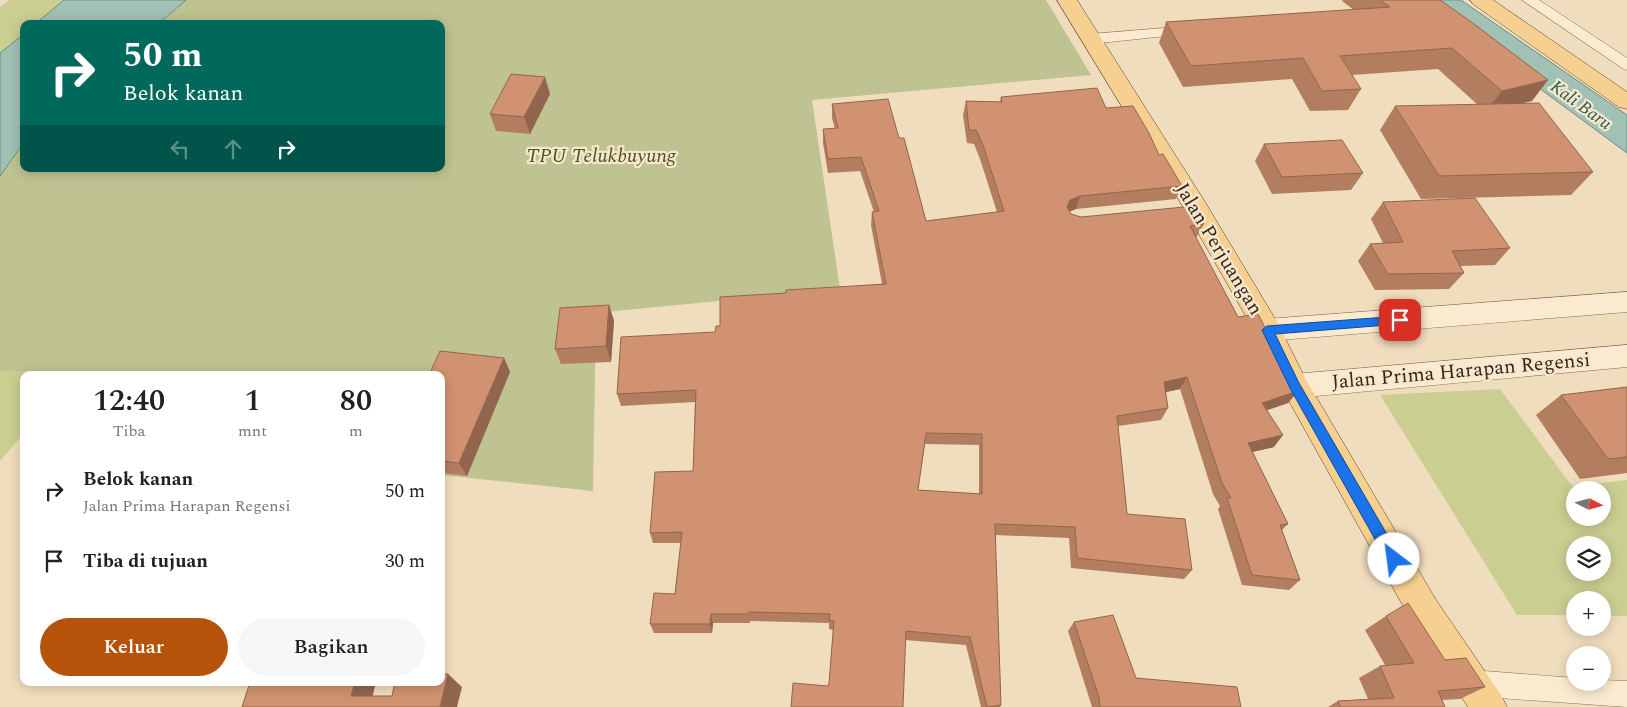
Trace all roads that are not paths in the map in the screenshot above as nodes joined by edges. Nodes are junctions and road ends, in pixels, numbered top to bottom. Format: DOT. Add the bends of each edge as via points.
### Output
graph roads {
  1 [pos="1067,0"];
  2 [pos="1480,0"];
  3 [pos="1529,0"];
  4 [pos="1207,28"];
  5 [pos="1091,39"];
  6 [pos="1627,65"];
  7 [pos="1627,102"];
  8 [pos="1627,302"];
  9 [pos="1267,330"];
  10 [pos="1627,356"];
  11 [pos="1295,386"];
  12 [pos="1627,694"];
  13 [pos="1480,695"];
  1 -- 5 [label="main road, Jalan Perjuangan"];
  2 -- 7 [label="main road"];
  3 -- 6 [label="lane"];
  4 -- 5 [label="lane"];
  5 -- 9 [label="main road, Jalan Perjuangan"];
  8 -- 9 [label="street"];
  9 -- 11 [label="main road, Jalan Perjuangan"];
  10 -- 11 [label="street, Jalan Prima Harapan Regensi"];
  11 -- 13 [label="main road, Jalan Perjuangan" via="1424,611"];
  12 -- 13 [label="lane"];
}
